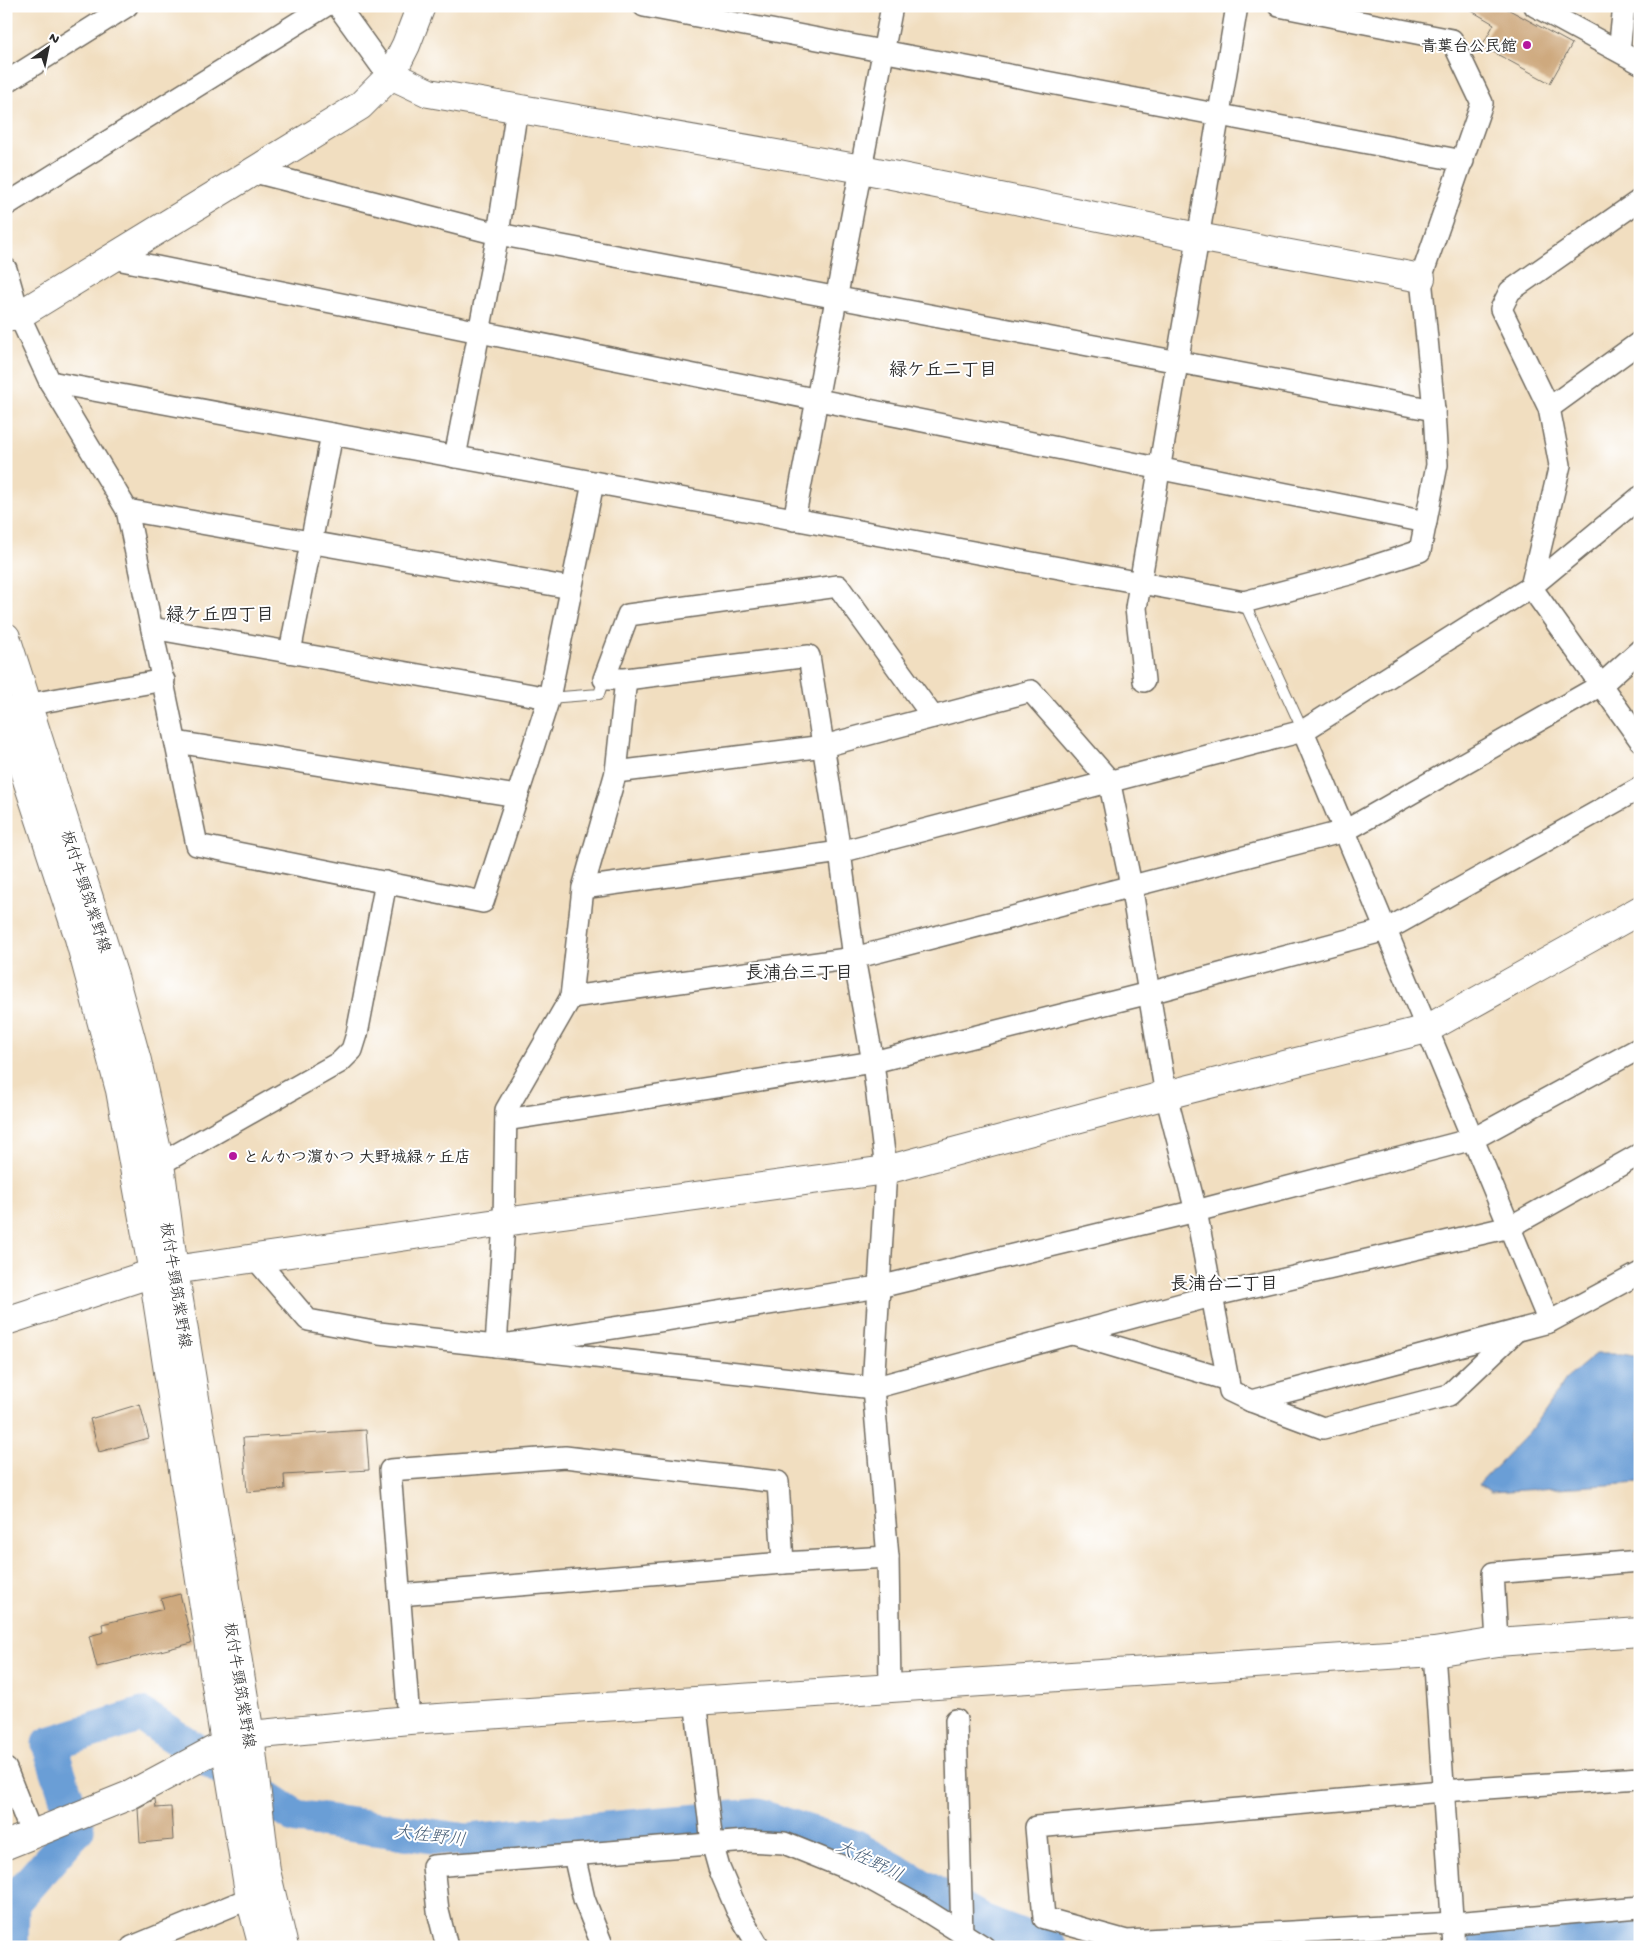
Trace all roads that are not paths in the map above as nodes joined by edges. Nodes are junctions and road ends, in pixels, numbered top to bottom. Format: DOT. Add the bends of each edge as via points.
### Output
graph roads {
  1 [pos="127,6"];
  2 [pos="325,6"];
  3 [pos="338,6"];
  4 [pos="421,6"];
  5 [pos="644,6"];
  6 [pos="892,6"];
  7 [pos="1237,6"];
  8 [pos="1279,6"];
  9 [pos="1535,6"];
  10 [pos="1624,6"];
  11 [pos="1619,51"];
  12 [pos="884,52"];
  13 [pos="1640,63"];
  14 [pos="391,75"];
  15 [pos="6,82"];
  16 [pos="517,108"];
  17 [pos="1218,115"];
  18 [pos="1463,162"];
  19 [pos="862,169"];
  20 [pos="251,171"];
  21 [pos="1640,200"];
  22 [pos="6,205"];
  23 [pos="498,234"];
  24 [pos="1198,237"];
  25 [pos="112,258"];
  26 [pos="6,268"];
  27 [pos="1421,278"];
  28 [pos="837,298"];
  29 [pos="13,316"];
  30 [pos="478,332"];
  31 [pos="1640,342"];
  32 [pos="1177,362"];
  33 [pos="50,382"];
  34 [pos="817,400"];
  35 [pos="1549,408"];
  36 [pos="1434,410"];
  37 [pos="332,434"];
  38 [pos="455,457"];
  39 [pos="1159,469"];
  40 [pos="594,483"];
  41 [pos="1640,498"];
  42 [pos="127,510"];
  43 [pos="794,520"];
  44 [pos="1426,522"];
  45 [pos="311,542"];
  46 [pos="1140,583"];
  47 [pos="1531,587"];
  48 [pos="571,588"];
  49 [pos="1244,602"];
  50 [pos="152,628"];
  51 [pos="6,637"];
  52 [pos="1640,650"];
  53 [pos="290,652"];
  54 [pos="604,679"];
  55 [pos="626,679"];
  56 [pos="164,680"];
  57 [pos="1144,681"];
  58 [pos="1600,685"];
  59 [pos="549,698"];
  60 [pos="14,710"];
  61 [pos="933,717"];
  62 [pos="1304,731"];
  63 [pos="1640,740"];
  64 [pos="176,742"];
  65 [pos="824,746"];
  66 [pos="616,772"];
  67 [pos="1109,780"];
  68 [pos="1640,788"];
  69 [pos="517,796"];
  70 [pos="1345,831"];
  71 [pos="840,852"];
  72 [pos="386,882"];
  73 [pos="1132,885"];
  74 [pos="583,888"];
  75 [pos="1640,910"];
  76 [pos="1386,930"];
  77 [pos="854,958"];
  78 [pos="1149,993"];
  79 [pos="571,997"];
  80 [pos="1427,1030"];
  81 [pos="1640,1048"];
  82 [pos="873,1062"];
  83 [pos="1166,1095"];
  84 [pos="506,1120"];
  85 [pos="1473,1139"];
  86 [pos="1640,1154"];
  87 [pos="160,1164"];
  88 [pos="886,1170"];
  89 [pos="1196,1211"];
  90 [pos="504,1222"];
  91 [pos="1510,1227"];
  92 [pos="254,1257"];
  93 [pos="164,1271"];
  94 [pos="1640,1273"];
  95 [pos="879,1288"];
  96 [pos="1211,1296"];
  97 [pos="6,1321"];
  98 [pos="1549,1322"];
  99 [pos="1518,1329"];
  100 [pos="1073,1334"];
  101 [pos="496,1346"];
  102 [pos="1228,1380"];
  103 [pos="873,1388"];
  104 [pos="1251,1401"];
  105 [pos="888,1557"];
  106 [pos="1640,1561"];
  107 [pos="783,1563"];
  108 [pos="399,1595"];
  109 [pos="1640,1632"];
  110 [pos="1497,1642"];
  111 [pos="1434,1652"];
  112 [pos="890,1688"];
  113 [pos="695,1700"];
  114 [pos="410,1720"];
  115 [pos="956,1720"];
  116 [pos="250,1735"];
  117 [pos="225,1744"];
  118 [pos="6,1769"];
  119 [pos="1640,1778"];
  120 [pos="1442,1791"];
  121 [pos="37,1834"];
  122 [pos="712,1844"];
  123 [pos="6,1845"];
  124 [pos="574,1855"];
  125 [pos="250,1898"];
  126 [pos="1640,1907"];
  127 [pos="1453,1923"];
  128 [pos="962,1935"];
  129 [pos="132,1947"];
  130 [pos="263,1947"];
  131 [pos="284,1947"];
  132 [pos="447,1947"];
  133 [pos="603,1947"];
  134 [pos="759,1947"];
  135 [pos="984,1947"];
  136 [pos="1454,1947"];
  1 -- 15 [label="street"];
  2 -- 22 [label="street"];
  3 -- 14 [label="street"];
  4 -- 14 [label="street"];
  5 -- 12 [label="street"];
  6 -- 12 [label="street"];
  7 -- 17 [label="street"];
  8 -- 18 [label="street" via="1452,40 1482,103"];
  9 -- 11 [label="street"];
  10 -- 11 [label="street"];
  11 -- 13 [label="street"];
  12 -- 17 [label="street"];
  12 -- 19 [label="street"];
  14 -- 16 [label="street" via="430,93"];
  14 -- 20 [label="street" via="360,106"];
  16 -- 19 [label="street"];
  16 -- 23 [label="street"];
  17 -- 18 [label="street"];
  17 -- 24 [label="street"];
  18 -- 27 [label="street"];
  19 -- 24 [label="street"];
  19 -- 28 [label="street"];
  20 -- 23 [label="street"];
  20 -- 25 [label="street"];
  21 -- 35 [label="street" via="1510,290 1501,309"];
  23 -- 28 [label="street"];
  23 -- 30 [label="street"];
  24 -- 27 [label="street"];
  24 -- 32 [label="street"];
  25 -- 29 [label="street"];
  25 -- 30 [label="street"];
  26 -- 29 [label="street"];
  27 -- 36 [label="street"];
  28 -- 32 [label="street"];
  28 -- 34 [label="street"];
  29 -- 33 [label="street"];
  30 -- 34 [label="street"];
  30 -- 38 [label="street"];
  31 -- 35 [label="street"];
  32 -- 36 [label="street"];
  32 -- 39 [label="street"];
  33 -- 37 [label="street"];
  33 -- 42 [label="street"];
  34 -- 39 [label="street"];
  34 -- 43 [label="street"];
  35 -- 47 [label="street" via="1560,465"];
  36 -- 44 [label="street" via="1437,465"];
  37 -- 38 [label="street"];
  37 -- 45 [label="street"];
  38 -- 40 [label="street"];
  39 -- 44 [label="street"];
  39 -- 46 [label="street"];
  40 -- 43 [label="street"];
  40 -- 48 [label="street"];
  41 -- 47 [label="street"];
  42 -- 45 [label="street"];
  42 -- 50 [label="street"];
  43 -- 46 [label="street"];
  44 -- 49 [label="street" via="1420,551"];
  45 -- 48 [label="street"];
  45 -- 53 [label="street"];
  46 -- 49 [label="street"];
  46 -- 57 [label="street" via="1136,608"];
  47 -- 58 [label="street"];
  47 -- 62 [label="street"];
  48 -- 59 [label="street"];
  49 -- 62 [label="lane"];
  50 -- 53 [label="street"];
  50 -- 56 [label="street"];
  51 -- 60 [label="street, 板付牛頸筑紫野線"];
  52 -- 58 [label="street"];
  53 -- 59 [label="street"];
  54 -- 55 [label="street"];
  54 -- 59 [label="lane" via="599,694"];
  54 -- 61 [label="street" via="628,615 838,586"];
  55 -- 65 [label="street" via="809,656"];
  55 -- 66 [label="street"];
  56 -- 60 [label="street"];
  56 -- 64 [label="street"];
  58 -- 63 [label="street"];
  58 -- 70 [label="street"];
  59 -- 69 [label="street"];
  60 -- 87 [label="street, 板付牛頸筑紫野線" via="114,977"];
  60 -- 93 [label="street, 板付牛頸筑紫野線" via="120,1090"];
  61 -- 65 [label="street"];
  61 -- 67 [label="street" via="1031,691"];
  62 -- 67 [label="street"];
  62 -- 70 [label="street"];
  64 -- 69 [label="street"];
  64 -- 72 [label="street" via="197,845"];
  65 -- 66 [label="street"];
  65 -- 71 [label="street"];
  66 -- 74 [label="street"];
  67 -- 71 [label="street"];
  67 -- 73 [label="street"];
  68 -- 76 [label="street"];
  69 -- 72 [label="street" via="483,902"];
  70 -- 73 [label="street"];
  70 -- 76 [label="street"];
  71 -- 74 [label="street"];
  71 -- 77 [label="street"];
  72 -- 87 [label="street" via="352,1050 340,1062"];
  73 -- 77 [label="street"];
  73 -- 78 [label="street"];
  74 -- 79 [label="street"];
  75 -- 80 [label="street"];
  76 -- 78 [label="street"];
  76 -- 80 [label="street"];
  77 -- 79 [label="street"];
  77 -- 82 [label="street"];
  78 -- 82 [label="street"];
  78 -- 83 [label="street"];
  79 -- 84 [label="street" via="506,1110"];
  80 -- 83 [label="street"];
  80 -- 85 [label="street"];
  81 -- 85 [label="street"];
  82 -- 84 [label="street"];
  82 -- 88 [label="street"];
  83 -- 88 [label="street"];
  83 -- 89 [label="street"];
  84 -- 90 [label="street"];
  85 -- 89 [label="street"];
  85 -- 91 [label="street"];
  86 -- 91 [label="street"];
  87 -- 93 [label="street, 板付牛頸筑紫野線"];
  88 -- 90 [label="street"];
  88 -- 95 [label="street"];
  89 -- 95 [label="street"];
  89 -- 96 [label="street"];
  90 -- 92 [label="street"];
  90 -- 101 [label="street"];
  91 -- 96 [label="street"];
  91 -- 98 [label="street"];
  92 -- 93 [label="street"];
  92 -- 101 [label="street" via="308,1320 378,1333"];
  93 -- 97 [label="street"];
  93 -- 116 [label="street, 板付牛頸筑紫野線"];
  93 -- 117 [label="street, 板付牛頸筑紫野線"];
  94 -- 98 [label="street"];
  95 -- 101 [label="street"];
  95 -- 103 [label="street"];
  96 -- 100 [label="street"];
  96 -- 102 [label="street"];
  98 -- 99 [label="street"];
  99 -- 104 [label="street"];
  99 -- 104 [label="street" via="1449,1395 1323,1428"];
  100 -- 102 [label="street"];
  100 -- 103 [label="street"];
  101 -- 103 [label="street"];
  102 -- 104 [label="street" via="1230,1391"];
  103 -- 105 [label="street"];
  105 -- 107 [label="street"];
  105 -- 112 [label="street"];
  106 -- 110 [label="street" via="1493,1573"];
  107 -- 108 [label="street"];
  107 -- 108 [label="street" via="778,1482 565,1456 390,1470"];
  108 -- 114 [label="street"];
  109 -- 110 [label="street"];
  110 -- 111 [label="street"];
  111 -- 112 [label="street"];
  111 -- 120 [label="street"];
  112 -- 113 [label="street"];
  113 -- 114 [label="street"];
  113 -- 122 [label="street"];
  114 -- 116 [label="street"];
  115 -- 128 [label="street"];
  116 -- 117 [label="street"];
  116 -- 131 [label="street, 板付牛頸筑紫野線" via="266,1871"];
  117 -- 121 [label="street" via="130,1795"];
  117 -- 125 [label="street, 板付牛頸筑紫野線"];
  118 -- 121 [label="street"];
  119 -- 120 [label="street"];
  120 -- 127 [label="street"];
  120 -- 127 [label="street" via="1036,1827 1044,1918 1127,1941"];
  121 -- 123 [label="street"];
  122 -- 124 [label="street"];
  122 -- 128 [label="street" via="747,1841 784,1843 861,1874 918,1905"];
  122 -- 134 [label="street" via="737,1910"];
  124 -- 132 [label="street" via="433,1866 438,1911"];
  124 -- 133 [label="street" via="584,1899"];
  125 -- 129 [label="street"];
  125 -- 130 [label="street, 板付牛頸筑紫野線"];
  126 -- 127 [label="street"];
  127 -- 136 [label="street"];
  128 -- 135 [label="street"];
}
